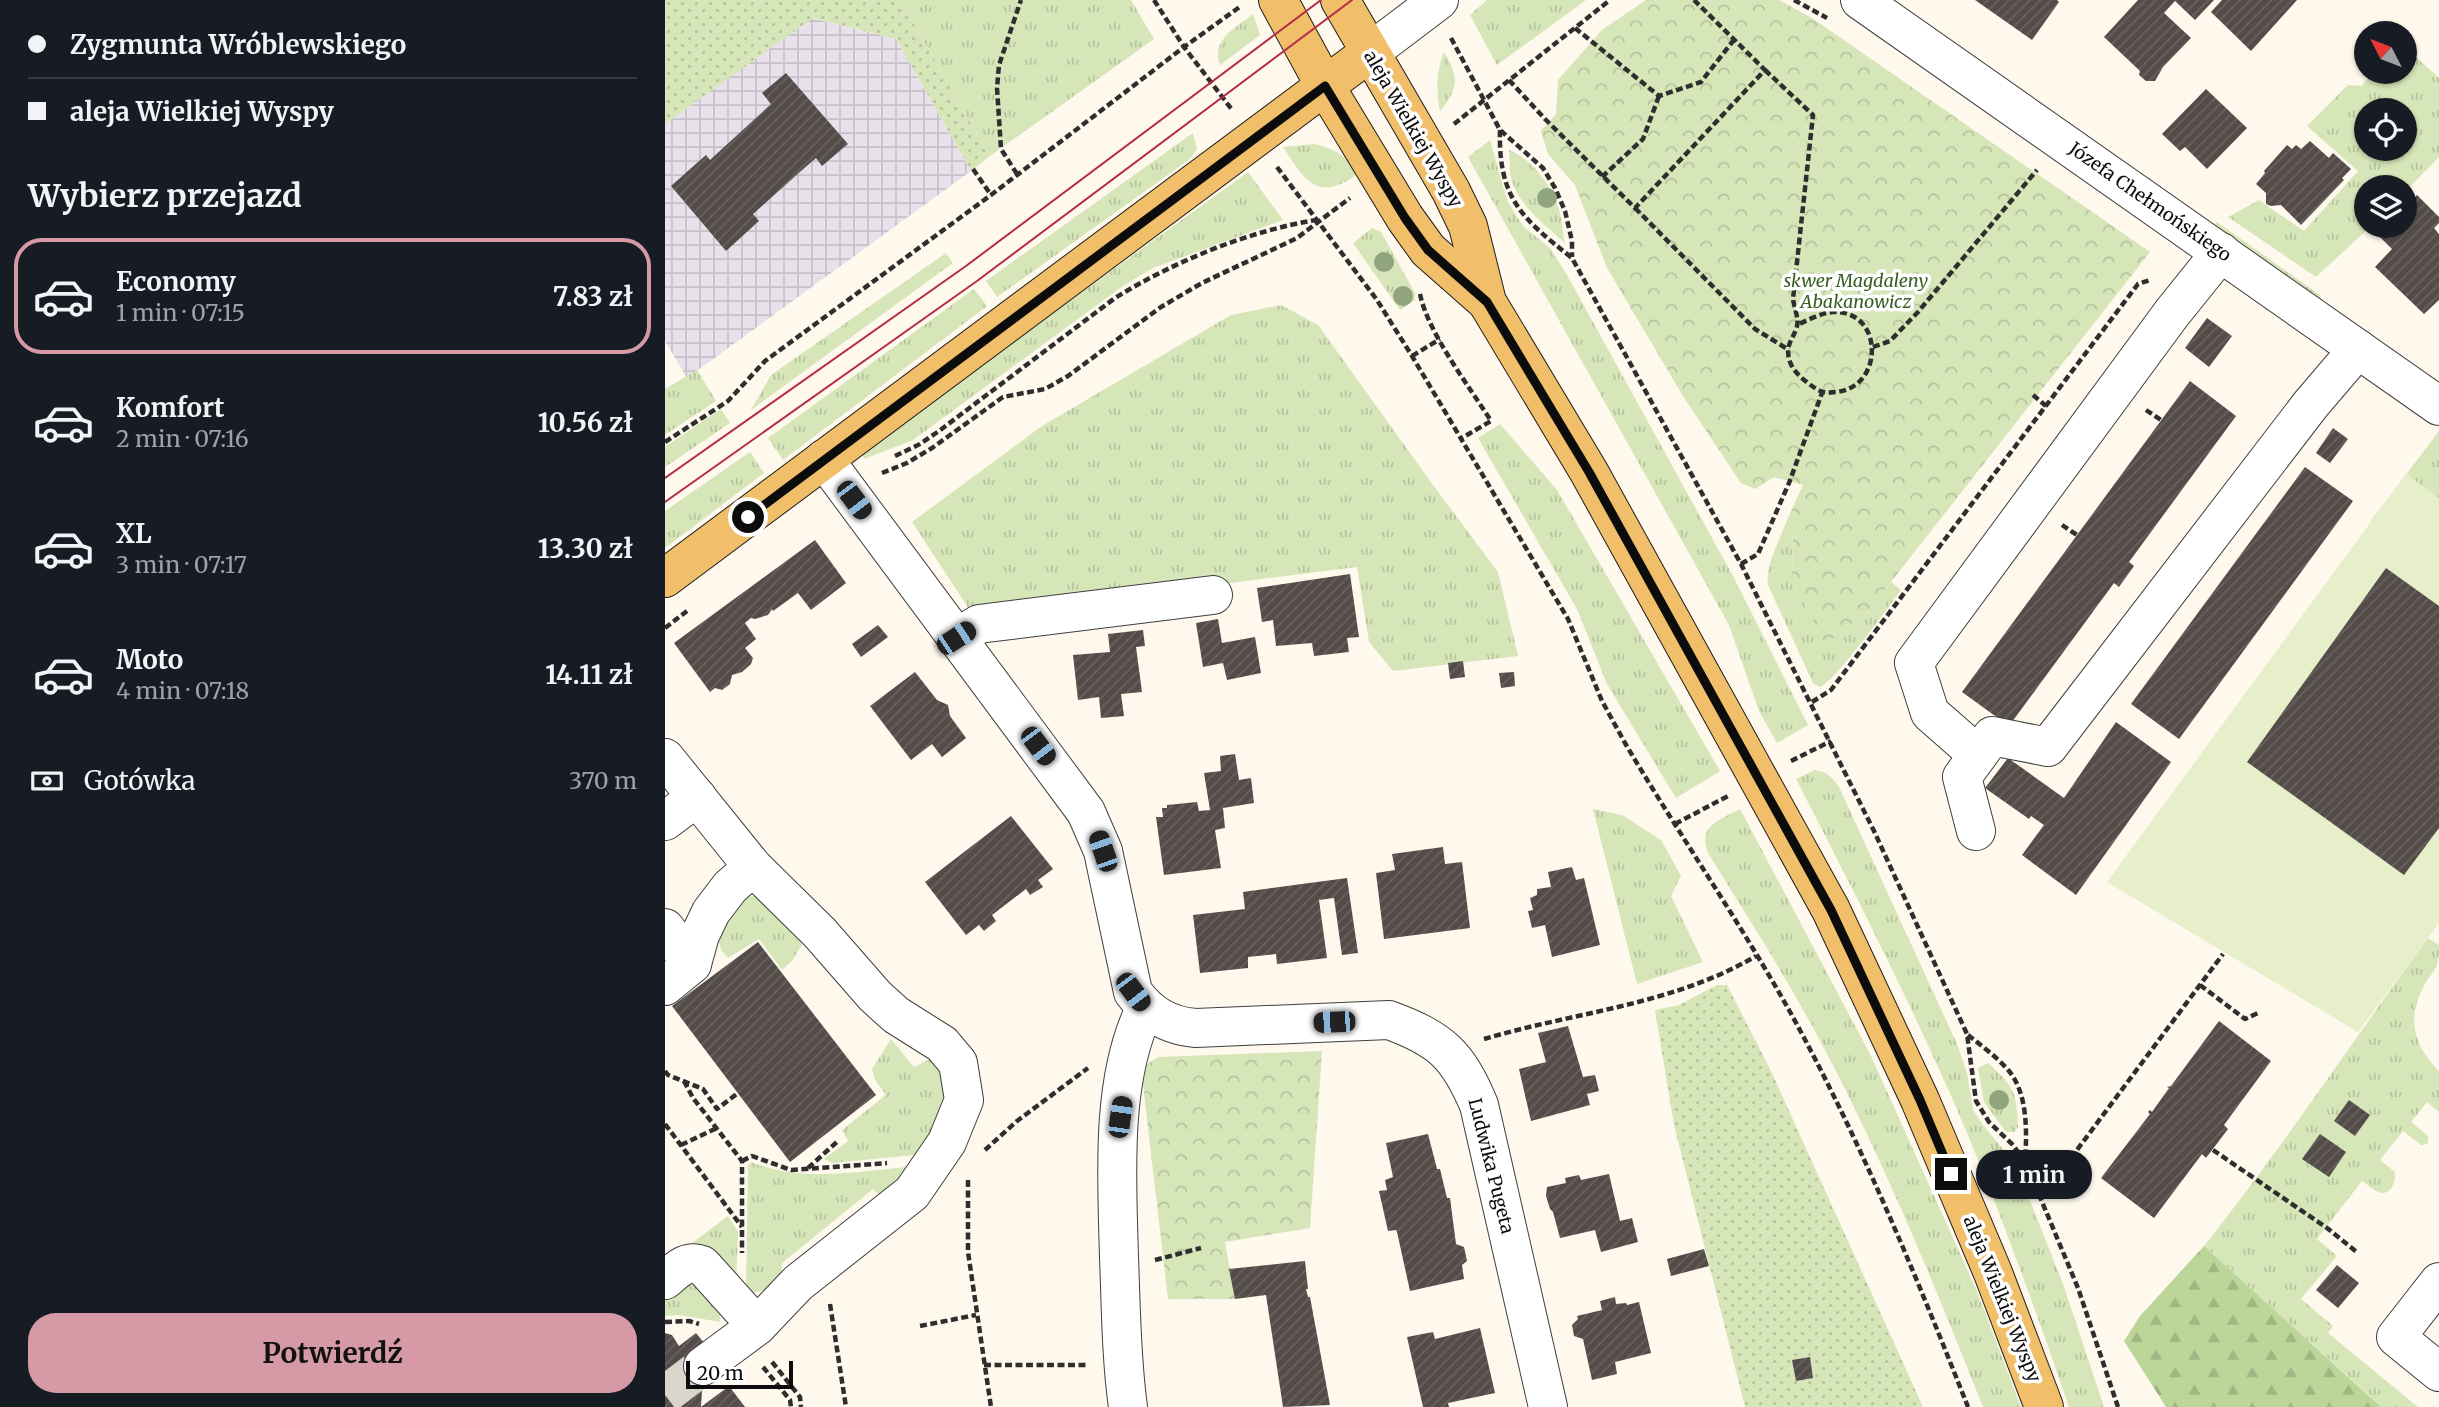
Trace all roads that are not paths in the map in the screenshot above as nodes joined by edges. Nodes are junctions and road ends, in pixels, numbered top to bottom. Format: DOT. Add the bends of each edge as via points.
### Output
graph roads {
  1 [pos="1278,0"];
  2 [pos="1341,0"];
  3 [pos="1860,0"];
  4 [pos="1445,18"];
  5 [pos="1369,53"];
  6 [pos="1325,86"];
  7 [pos="2221,252"];
  8 [pos="1487,302"];
  9 [pos="2358,349"];
  10 [pos="2439,406"];
  11 [pos="824,459"];
  12 [pos="665,578"];
  13 [pos="1213,595"];
  14 [pos="956,638"];
  15 [pos="1977,755"];
  16 [pos="665,758"];
  17 [pos="697,797"];
  18 [pos="665,821"];
  19 [pos="1976,831"];
  20 [pos="754,867"];
  21 [pos="665,928"];
  22 [pos="679,975"];
  23 [pos="1139,1025"];
  24 [pos="665,1280"];
  25 [pos="2439,1282"];
  26 [pos="745,1313"];
  27 [pos="703,1366"];
  28 [pos="2439,1372"];
  29 [pos="1128,1407"];
  30 [pos="1548,1407"];
  31 [pos="2044,1407"];
  1 -- 6 [label="main road, aleja Wielkiej Wyspy"];
  2 -- 5 [label="main road, aleja Wielkiej Wyspy"];
  3 -- 7 [label="street, Józefa Chełmońskiego"];
  4 -- 5 [label="street"];
  5 -- 6 [label="main road"];
  5 -- 8 [label="main road, aleja Wielkiej Wyspy" via="1468,226"];
  6 -- 8 [label="main road, aleja Wielkiej Wyspy" via="1428,250"];
  6 -- 11 [label="main road"];
  7 -- 9 [label="street, Józefa Chełmońskiego"];
  7 -- 15 [label="street" via="1914,663 1930,713"];
  8 -- 31 [label="main road, aleja Wielkiej Wyspy" via="1589,472 1831,910 1920,1100"];
  9 -- 10 [label="street, Józefa Chełmońskiego"];
  9 -- 15 [label="street" via="2047,747 1992,736"];
  11 -- 12 [label="main road"];
  11 -- 14 [label="street"];
  13 -- 14 [label="street" via="979,624"];
  14 -- 23 [label="street" via="1096,830"];
  15 -- 19 [label="street" via="1962,777"];
  16 -- 17 [label="street"];
  17 -- 18 [label="street"];
  17 -- 20 [label="street"];
  20 -- 22 [label="street" via="730,887 711,912"];
  20 -- 26 [label="street" via="875,996 942,1044 958,1063 964,1100 947,1142 912,1193 797,1283"];
  21 -- 22 [label="street"];
  23 -- 29 [label="street" via="1116,1143 1122,1365"];
  23 -- 30 [label="street, Ludwika Pugeta" via="1163,1020 1196,1028 1389,1020 1420,1031 1449,1052 1479,1105"];
  24 -- 26 [label="street" via="686,1263 702,1265"];
  25 -- 28 [label="street" via="2396,1336"];
  26 -- 27 [label="street"];
}
